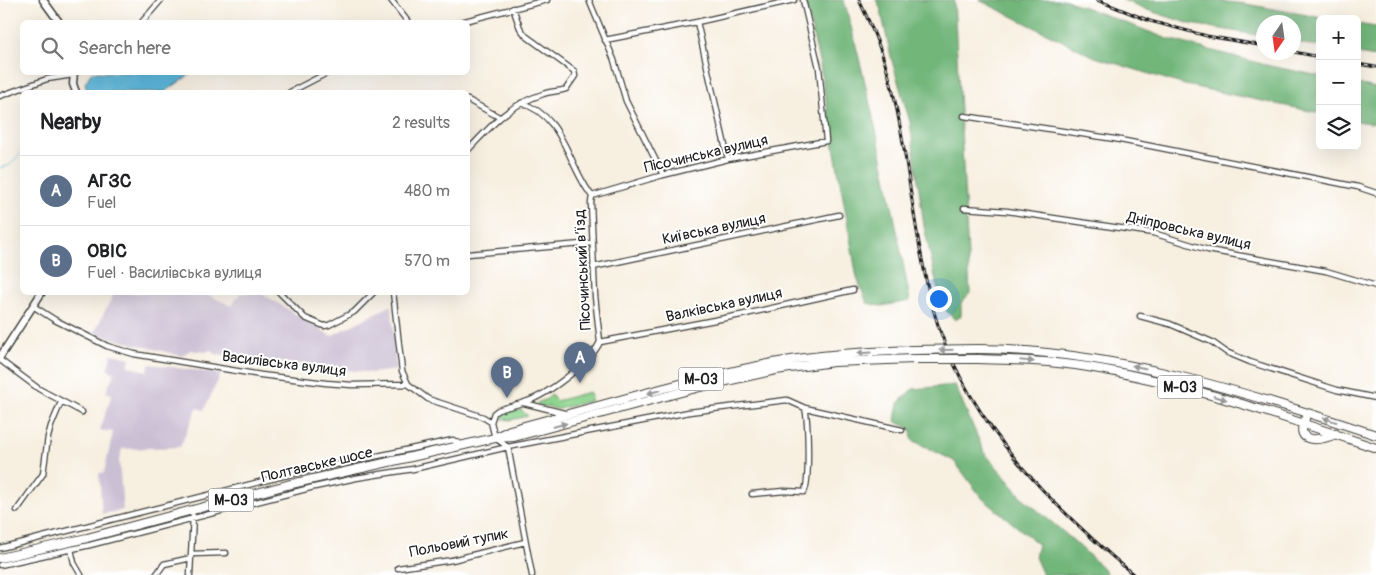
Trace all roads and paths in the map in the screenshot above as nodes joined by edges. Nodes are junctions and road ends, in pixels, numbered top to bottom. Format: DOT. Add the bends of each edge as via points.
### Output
graph roads {
  1 [pos="43,0"];
  2 [pos="160,0"];
  3 [pos="391,0"];
  4 [pos="544,0"];
  5 [pos="590,0"];
  6 [pos="794,0"];
  7 [pos="803,0"];
  8 [pos="513,8"];
  9 [pos="58,20"];
  10 [pos="144,20"];
  11 [pos="406,20"];
  12 [pos="468,20"];
  13 [pos="697,22"];
  14 [pos="605,40"];
  15 [pos="69,75"];
  16 [pos="74,75"];
  17 [pos="323,75"];
  18 [pos="75,90"];
  19 [pos="294,90"];
  20 [pos="0,96"];
  21 [pos="470,101"];
  22 [pos="521,103"];
  23 [pos="964,116"];
  24 [pos="499,117"];
  25 [pos="470,148"];
  26 [pos="728,159"];
  27 [pos="663,175"];
  28 [pos="1376,193"];
  29 [pos="592,196"];
  30 [pos="964,208"];
  31 [pos="840,215"];
  32 [pos="593,243"];
  33 [pos="470,254"];
  34 [pos="593,267"];
  35 [pos="1376,286"];
  36 [pos="852,290"];
  37 [pos="40,295"];
  38 [pos="282,295"];
  39 [pos="371,295"];
  40 [pos="393,295"];
  41 [pos="33,306"];
  42 [pos="1140,316"];
  43 [pos="600,342"];
  44 [pos="0,358"];
  45 [pos="408,384"];
  46 [pos="1376,398"];
  47 [pos="61,402"];
  48 [pos="524,402"];
  49 [pos="805,408"];
  50 [pos="82,412"];
  51 [pos="571,414"];
  52 [pos="1311,414"];
  53 [pos="490,422"];
  54 [pos="1304,423"];
  55 [pos="902,430"];
  56 [pos="1336,434"];
  57 [pos="1376,435"];
  58 [pos="495,438"];
  59 [pos="463,445"];
  60 [pos="508,448"];
  61 [pos="1376,448"];
  62 [pos="752,494"];
  63 [pos="16,510"];
  64 [pos="193,514"];
  65 [pos="524,542"];
  66 [pos="0,548"];
  67 [pos="71,549"];
  68 [pos="226,553"];
  69 [pos="191,556"];
  70 [pos="0,558"];
  71 [pos="0,566"];
  72 [pos="398,568"];
  73 [pos="81,575"];
  74 [pos="156,575"];
  75 [pos="190,575"];
  76 [pos="532,575"];
  1 -- 9 [label="street"];
  2 -- 10 [label="street"];
  3 -- 11 [label="street"];
  4 -- 8 [label="street"];
  5 -- 14 [label="street"];
  6 -- 13 [label="street"];
  7 -- 26 [label="street, Пісочинська вулиця" via="819,68 826,141"];
  8 -- 12 [label="street"];
  8 -- 22 [label="street" via="526,36 576,73 566,89"];
  13 -- 14 [label="street"];
  13 -- 26 [label="street"];
  14 -- 27 [label="street" via="633,118"];
  15 -- 20 [label="street"];
  16 -- 18 [label="street"];
  17 -- 19 [label="street"];
  21 -- 24 [label="street"];
  22 -- 24 [label="street"];
  22 -- 29 [label="street" via="537,110 552,123"];
  23 -- 28 [label="street" via="1115,139"];
  24 -- 25 [label="street"];
  26 -- 27 [label="street, Пісочинська вулиця"];
  27 -- 29 [label="street, Пісочинська вулиця"];
  29 -- 32 [label="street, Пісочинський в’їзд"];
  30 -- 35 [label="street, Дніпровська вулиця" via="1007,211 1153,233 1208,250 1326,271"];
  31 -- 34 [label="street, Київська вулиця"];
  32 -- 33 [label="street"];
  32 -- 34 [label="street, Пісочинський в’їзд"];
  34 -- 43 [label="street, Пісочинський в’їзд"];
  36 -- 43 [label="street, Валківська вулиця"];
  37 -- 41 [label="street"];
  38 -- 39 [label="street" via="305,318 329,326 354,312"];
  40 -- 45 [label="street" via="402,371"];
  41 -- 44 [label="street"];
  41 -- 45 [label="street, Василівська вулиця" via="107,346 157,358 326,383"];
  42 -- 46 [label="street" via="1204,338 1250,362 1337,390"];
  43 -- 48 [label="street" via="574,372"];
  44 -- 47 [label="street"];
  45 -- 53 [label="street" via="428,399"];
  47 -- 50 [label="street"];
  47 -- 63 [label="street" via="48,437 43,474"];
  48 -- 51 [label="street"];
  48 -- 53 [label="street" via="498,410"];
  49 -- 55 [label="street"];
  49 -- 60 [label="street" via="787,400 689,412"];
  49 -- 62 [label="street" via="808,420 807,488 804,492"];
  52 -- 51 [label="highway, М-03, one-way, bridge" via="1130,365 1054,353 978,349 834,355 774,363"];
  51 -- 58 [label="highway, М-03" via="510,430"];
  52 -- 54 [label="highway"];
  57 -- 52 [label="highway, М-03, one-way"];
  53 -- 58 [label="street"];
  54 -- 56 [label="highway, М-03"];
  54 -- 56 [label="highway" via="1304,435 1308,438 1324,439"];
  58 -- 54 [label="highway, М-03, one-way, bridge" via="514,437 776,370 833,362 915,359 978,359 1087,367 1233,401"];
  56 -- 61 [label="highway, М-03"];
  58 -- 59 [label="highway, Полтавське шосе / М-03"];
  58 -- 60 [label="street"];
  59 -- 64 [label="highway, Полтавське шосе / М-03" via="287,485"];
  59 -- 66 [label="street" via="453,440 283,476"];
  60 -- 64 [label="street"];
  60 -- 65 [label="street"];
  64 -- 67 [label="street"];
  64 -- 69 [label="street"];
  64 -- 70 [label="highway, Полтавське шосе / М-03"];
  65 -- 72 [label="street, Польовий тупик" via="452,560"];
  65 -- 76 [label="street"];
  67 -- 71 [label="street"];
  67 -- 73 [label="street"];
  68 -- 69 [label="street"];
  69 -- 74 [label="street" via="164,564"];
  69 -- 75 [label="street"];
}
